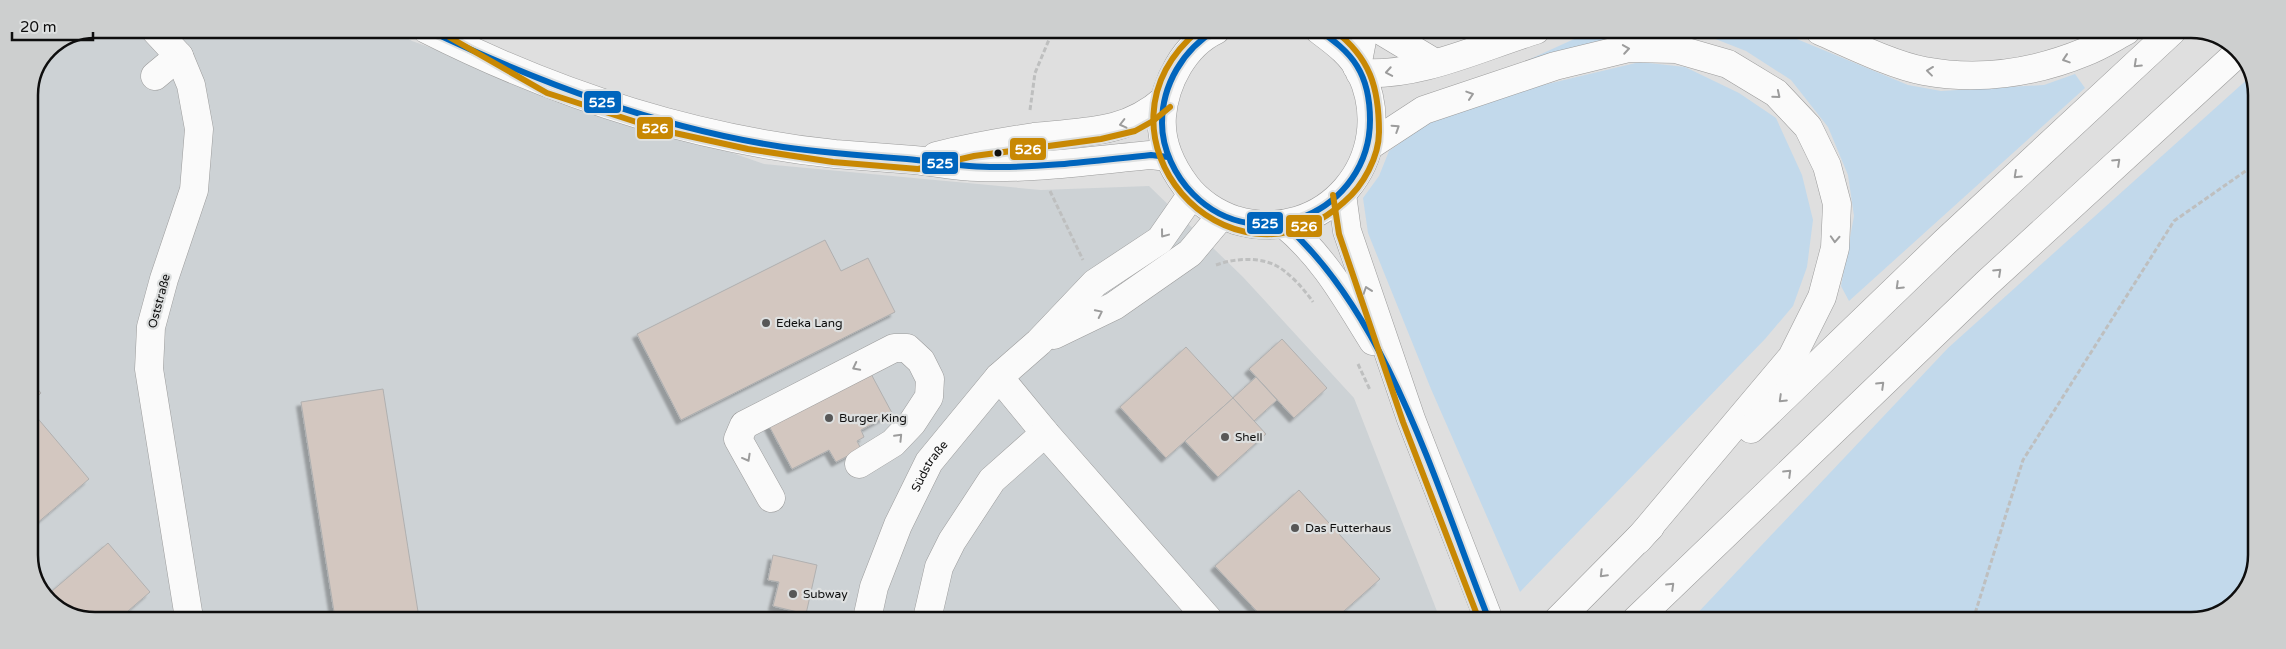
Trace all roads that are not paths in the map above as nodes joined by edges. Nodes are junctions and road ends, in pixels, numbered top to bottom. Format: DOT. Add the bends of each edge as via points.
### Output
graph roads {
  1 [pos="163,38"];
  2 [pos="444,38"];
  3 [pos="469,38"];
  4 [pos="1205,38"];
  5 [pos="1330,38"];
  6 [pos="1363,38"];
  7 [pos="1393,38"];
  8 [pos="1512,38"];
  9 [pos="1837,38"];
  10 [pos="2113,38"];
  11 [pos="2164,38"];
  12 [pos="180,56"];
  13 [pos="2234,57"];
  14 [pos="1435,63"];
  15 [pos="1359,70"];
  16 [pos="155,76"];
  17 [pos="550,85"];
  18 [pos="1164,100"];
  19 [pos="1369,146"];
  20 [pos="1168,157"];
  21 [pos="917,160"];
  22 [pos="1192,194"];
  23 [pos="1342,194"];
  24 [pos="1221,216"];
  25 [pos="1284,224"];
  26 [pos="1039,342"];
  27 [pos="998,377"];
  28 [pos="1411,419"];
  29 [pos="1045,433"];
  30 [pos="859,464"];
  31 [pos="771,498"];
  32 [pos="1638,540"];
  33 [pos="1484,608"];
  34 [pos="188,612"];
  35 [pos="869,612"];
  36 [pos="929,612"];
  37 [pos="1202,612"];
  38 [pos="1566,612"];
  39 [pos="1644,612"];
  1 -- 12 [label="main road, Oststraße"];
  2 -- 17 [label="main road"];
  3 -- 17 [label="main road"];
  4 -- 18 [label="main road" via="1190,50 1173,73"];
  5 -- 15 [label="main road" via="1340,45"];
  6 -- 15 [label="main road"];
  7 -- 14 [label="main road"];
  8 -- 14 [label="main road"];
  10 -- 9 [label="main road, one-way" via="2086,52 2032,69 1978,76 1922,70 1867,52"];
  11 -- 32 [label="main road, one-way" via="1945,242"];
  12 -- 16 [label="main road"];
  12 -- 34 [label="main road, Oststraße" via="191,85 199,129 194,190 151,327 149,368"];
  39 -- 13 [label="main road, one-way" via="1986,284"];
  14 -- 15 [label="main road, one-way" via="1382,74"];
  15 -- 19 [label="main road" via="1369,96 1372,121"];
  17 -- 21 [label="main road" via="663,121 750,140 834,154"];
  18 -- 20 [label="main road" via="1163,138"];
  18 -- 21 [label="main road, one-way" via="1133,122 1100,130 981,146"];
  19 -- 23 [label="main road" via="1359,172"];
  19 -- 32 [label="main road, one-way" via="1424,110 1555,66 1629,48 1676,49 1728,64 1776,93 1808,127 1827,166 1836,204 1834,248 1822,297 1792,357"];
  20 -- 21 [label="main road" via="1151,155 1041,166 977,167"];
  20 -- 22 [label="main road"];
  22 -- 24 [label="main road"];
  22 -- 26 [label="main road, Südstraße, one-way" via="1160,240 1095,283"];
  23 -- 25 [label="main road" via="1315,214"];
  28 -- 23 [label="main road, one-way" via="1347,231"];
  24 -- 25 [label="main road" via="1252,225"];
  26 -- 24 [label="main road, Südstraße, one-way" via="1114,306 1190,253"];
  25 -- 28 [label="main road" via="1326,266 1376,345"];
  26 -- 27 [label="main road, Südstraße"];
  27 -- 29 [label="main road"];
  27 -- 35 [label="main road, Südstraße" via="929,462 898,525 874,587"];
  28 -- 33 [label="main road"];
  29 -- 36 [label="main road" via="992,480 952,541 939,567"];
  29 -- 37 [label="main road"];
  30 -- 31 [label="main road, one-way" via="893,443 912,423 929,397 930,380 921,361 907,348 894,348 744,425 738,439"];
  32 -- 38 [label="main road, one-way"];
}
